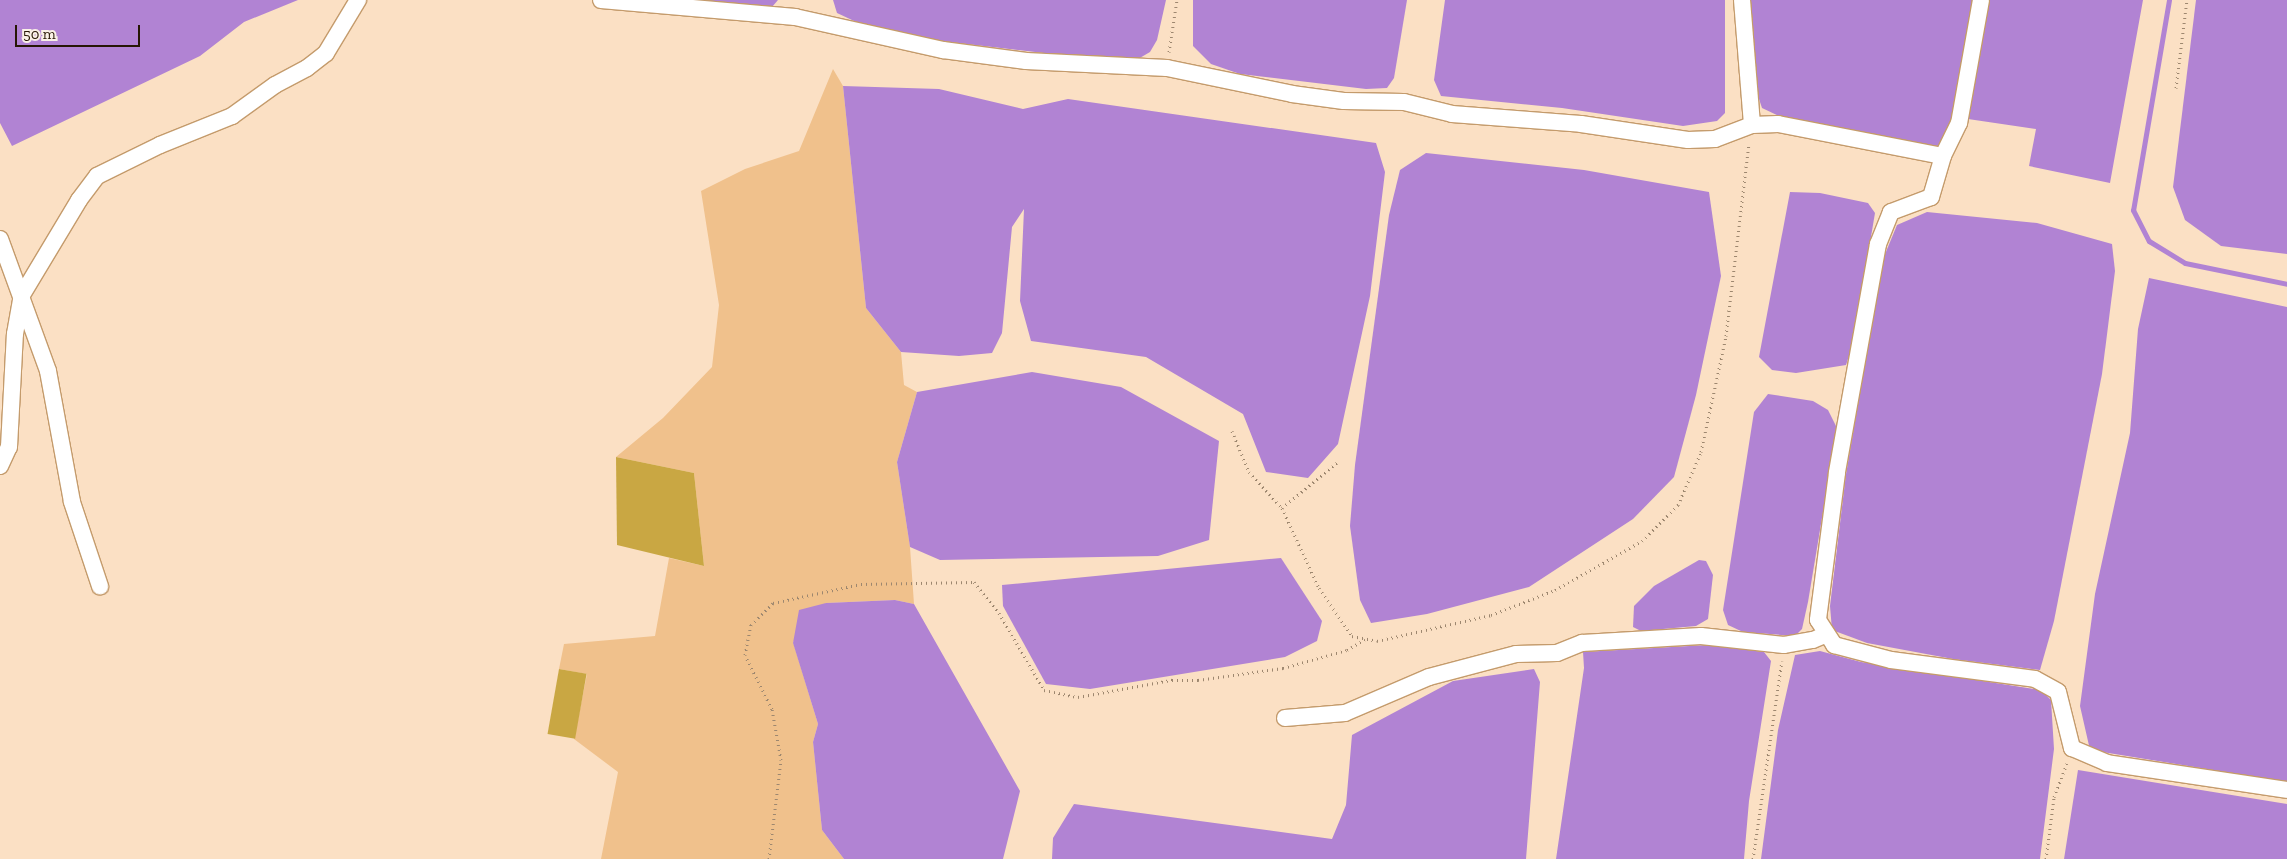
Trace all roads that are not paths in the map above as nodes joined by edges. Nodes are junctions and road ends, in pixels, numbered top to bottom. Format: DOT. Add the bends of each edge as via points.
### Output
graph roads {
  1 [pos="358,0"];
  2 [pos="600,0"];
  3 [pos="1742,0"];
  4 [pos="1982,0"];
  5 [pos="1752,125"];
  6 [pos="1943,156"];
  7 [pos="0,239"];
  8 [pos="22,295"];
  9 [pos="0,466"];
  10 [pos="100,586"];
  11 [pos="1827,634"];
  12 [pos="1285,718"];
  13 [pos="2287,790"];
  1 -- 8 [label="lane" via="326,52 306,68 274,85 232,116 160,145 97,176"];
  2 -- 5 [label="lane" via="795,16 943,50 1026,61 1167,68 1292,94 1344,101 1404,102 1452,114 1581,124 1688,140 1715,139"];
  3 -- 5 [label="lane"];
  4 -- 6 [label="lane" via="1959,123"];
  5 -- 6 [label="lane" via="1778,124"];
  6 -- 11 [label="lane" via="1931,197 1891,212 1878,244 1837,474 1818,620"];
  7 -- 8 [label="lane"];
  8 -- 9 [label="lane" via="15,334 9,447"];
  8 -- 10 [label="lane" via="48,371 72,502"];
  11 -- 12 [label="lane" via="1784,645 1701,636 1582,643 1557,653 1516,654 1428,676 1344,713"];
  11 -- 13 [label="lane" via="1834,645 1891,660 2034,679 2058,692 2072,748 2107,763"];
}
